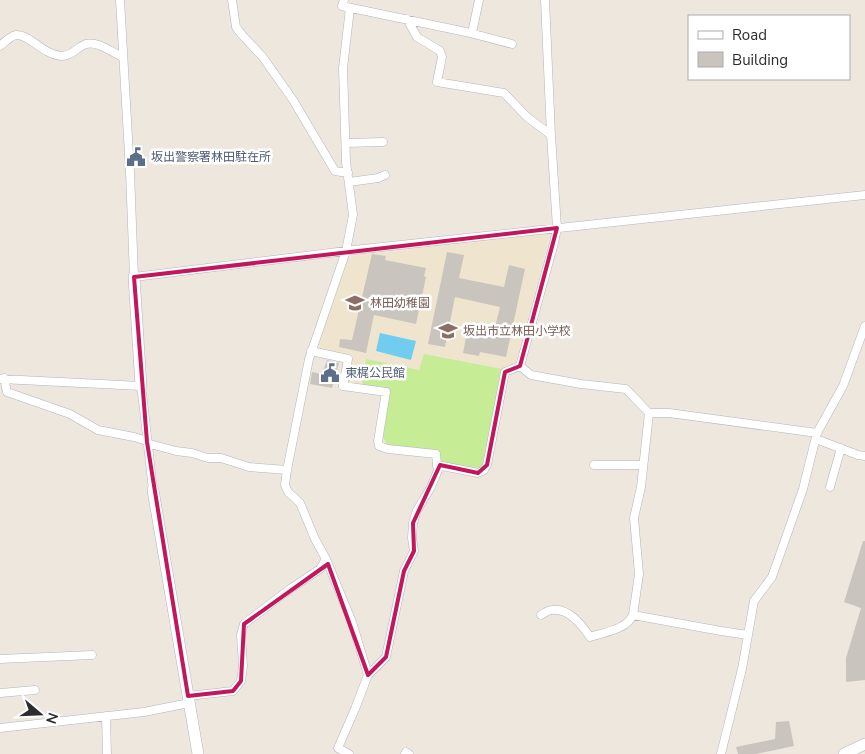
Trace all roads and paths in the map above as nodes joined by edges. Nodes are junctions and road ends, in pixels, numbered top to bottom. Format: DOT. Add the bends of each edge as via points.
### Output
graph roads {
  1 [pos="120,0"];
  2 [pos="232,0"];
  3 [pos="344,0"];
  4 [pos="479,0"];
  5 [pos="545,0"];
  6 [pos="350,8"];
  7 [pos="407,20"];
  8 [pos="472,34"];
  9 [pos="512,44"];
  10 [pos="0,46"];
  11 [pos="123,57"];
  12 [pos="551,135"];
  13 [pos="383,142"];
  14 [pos="346,143"];
  15 [pos="348,173"];
  16 [pos="385,174"];
  17 [pos="349,182"];
  18 [pos="865,195"];
  19 [pos="556,228"];
  20 [pos="346,251"];
  21 [pos="134,277"];
  22 [pos="865,326"];
  23 [pos="312,351"];
  24 [pos="520,366"];
  25 [pos="2,378"];
  26 [pos="140,386"];
  27 [pos="649,413"];
  28 [pos="817,436"];
  29 [pos="147,442"];
  30 [pos="841,448"];
  31 [pos="865,456"];
  32 [pos="437,465"];
  33 [pos="594,465"];
  34 [pos="643,465"];
  35 [pos="287,470"];
  36 [pos="830,487"];
  37 [pos="154,490"];
  38 [pos="326,559"];
  39 [pos="541,615"];
  40 [pos="633,615"];
  41 [pos="748,635"];
  42 [pos="92,655"];
  43 [pos="0,659"];
  44 [pos="368,675"];
  45 [pos="35,690"];
  46 [pos="0,693"];
  47 [pos="189,700"];
  48 [pos="106,716"];
  49 [pos="0,728"];
  50 [pos="865,744"];
  51 [pos="107,754"];
  52 [pos="198,754"];
  53 [pos="349,754"];
  54 [pos="405,754"];
  55 [pos="409,754"];
  56 [pos="721,754"];
  57 [pos="844,754"];
  1 -- 11 [label="street"];
  2 -- 15 [label="street" via="236,27 262,56 293,100 335,171"];
  3 -- 6 [label="street" via="342,6"];
  4 -- 8 [label="street"];
  5 -- 12 [label="street"];
  6 -- 7 [label="street"];
  6 -- 14 [label="street" via="343,68"];
  7 -- 8 [label="street"];
  7 -- 12 [label="street" via="417,37 440,50 442,57 437,82 504,93 527,117"];
  8 -- 9 [label="street"];
  10 -- 11 [label="street" via="17,35 62,56 86,44 94,44"];
  11 -- 21 [label="street"];
  12 -- 19 [label="street"];
  13 -- 14 [label="street"];
  14 -- 15 [label="street"];
  15 -- 17 [label="street"];
  16 -- 17 [label="street"];
  17 -- 20 [label="street" via="353,215"];
  18 -- 19 [label="street"];
  19 -- 20 [label="street"];
  19 -- 24 [label="street"];
  20 -- 21 [label="street"];
  20 -- 23 [label="street"];
  21 -- 26 [label="street"];
  22 -- 28 [label="street" via="843,386"];
  23 -- 32 [label="street" via="348,359 343,386 386,392 379,446 436,454"];
  23 -- 35 [label="street"];
  24 -- 27 [label="street" via="531,376 626,389"];
  24 -- 32 [label="street" via="505,372 484,470 478,473"];
  25 -- 26 [label="street"];
  25 -- 29 [label="street" via="7,392 70,414 98,430"];
  26 -- 29 [label="street"];
  27 -- 28 [label="street" via="668,413"];
  27 -- 34 [label="street"];
  28 -- 30 [label="street"];
  28 -- 41 [label="street" via="803,489 772,577 754,601"];
  29 -- 35 [label="street" via="208,458"];
  29 -- 37 [label="street"];
  30 -- 31 [label="street"];
  30 -- 36 [label="street"];
  32 -- 44 [label="street" via="431,487 413,523 414,551 404,571 386,657"];
  33 -- 34 [label="street"];
  34 -- 40 [label="street" via="634,518 639,574"];
  35 -- 38 [label="street" via="285,485 288,492 300,503"];
  37 -- 47 [label="street"];
  38 -- 44 [label="street" via="352,622"];
  38 -- 47 [label="street" via="320,569 244,624 241,682 233,691"];
  39 -- 40 [label="street" via="550,610 560,610 576,620 590,637 625,625"];
  40 -- 41 [label="street"];
  41 -- 56 [label="street"];
  42 -- 43 [label="street"];
  44 -- 53 [label="street" via="338,748"];
  45 -- 46 [label="street"];
  47 -- 48 [label="street" via="144,712"];
  47 -- 52 [label="street"];
  48 -- 49 [label="street"];
  48 -- 51 [label="street"];
  50 -- 57 [label="street"];
  54 -- 55 [label="street"];
}
